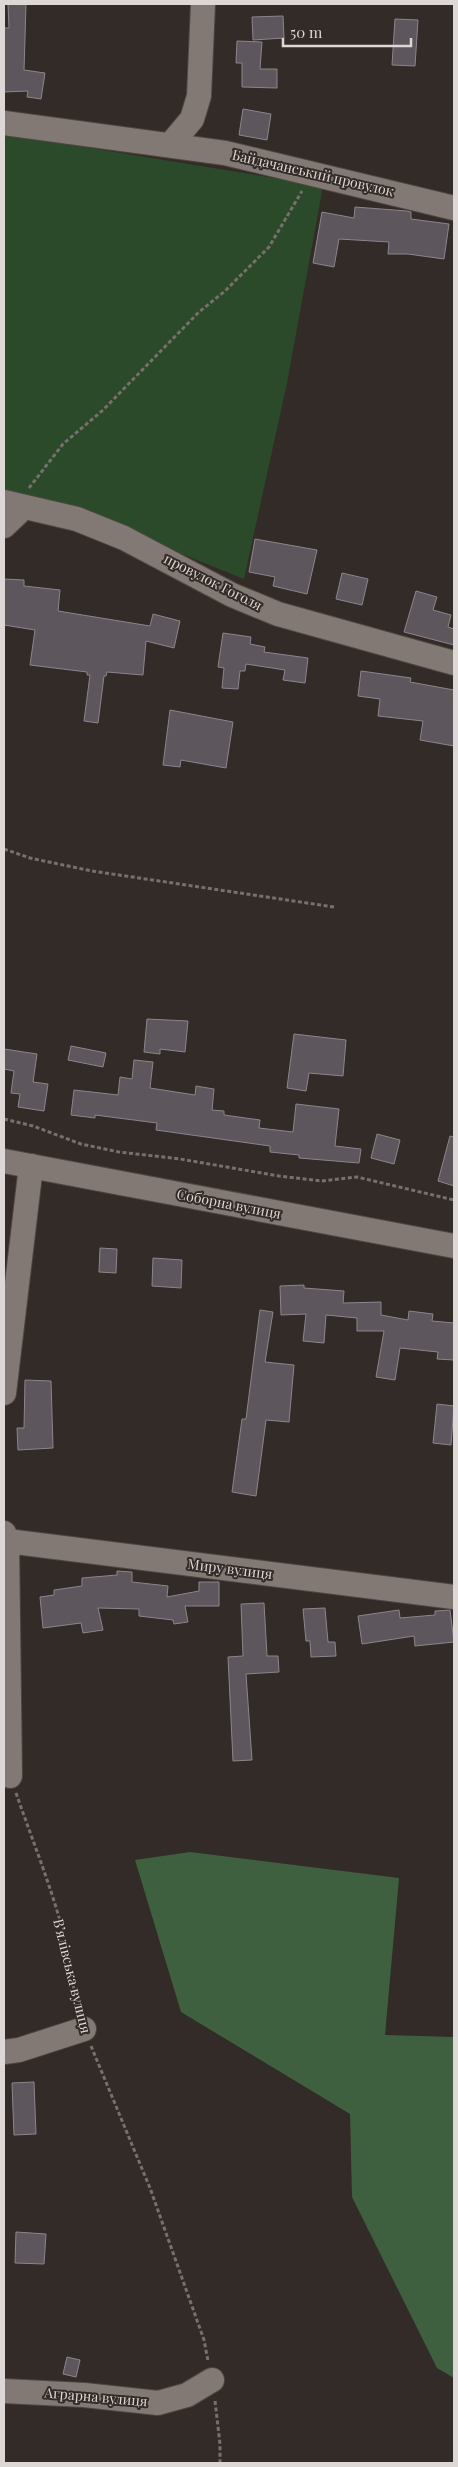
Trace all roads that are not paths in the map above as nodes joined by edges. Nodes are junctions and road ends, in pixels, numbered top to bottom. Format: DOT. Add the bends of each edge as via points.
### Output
graph roads {
  1 [pos="203,4"];
  2 [pos="4,123"];
  3 [pos="171,144"];
  4 [pos="454,208"];
  5 [pos="10,510"];
  6 [pos="454,663"];
  7 [pos="4,1161"];
  8 [pos="31,1166"];
  9 [pos="454,1246"];
  10 [pos="4,1393"];
  11 [pos="5,1537"];
  12 [pos="454,1596"];
  13 [pos="10,1776"];
  14 [pos="84,2029"];
  15 [pos="4,2052"];
  16 [pos="212,2380"];
  17 [pos="4,2391"];
  1 -- 3 [label="street" via="199,96 192,119"];
  2 -- 3 [label="street, Байдачанський провулок"];
  3 -- 4 [label="street, Байдачанський провулок" via="225,153"];
  5 -- 6 [label="street, провулок Гоголя" via="77,519 124,538 232,595 278,614"];
  7 -- 8 [label="street, Соборна вулиця"];
  8 -- 9 [label="street, Соборна вулиця"];
  8 -- 10 [label="street"];
  11 -- 12 [label="street, Миру вулиця"];
  11 -- 13 [label="street"];
  14 -- 15 [label="street"];
  16 -- 17 [label="street, Аграрна вулиця" via="187,2395 158,2403"];
}
